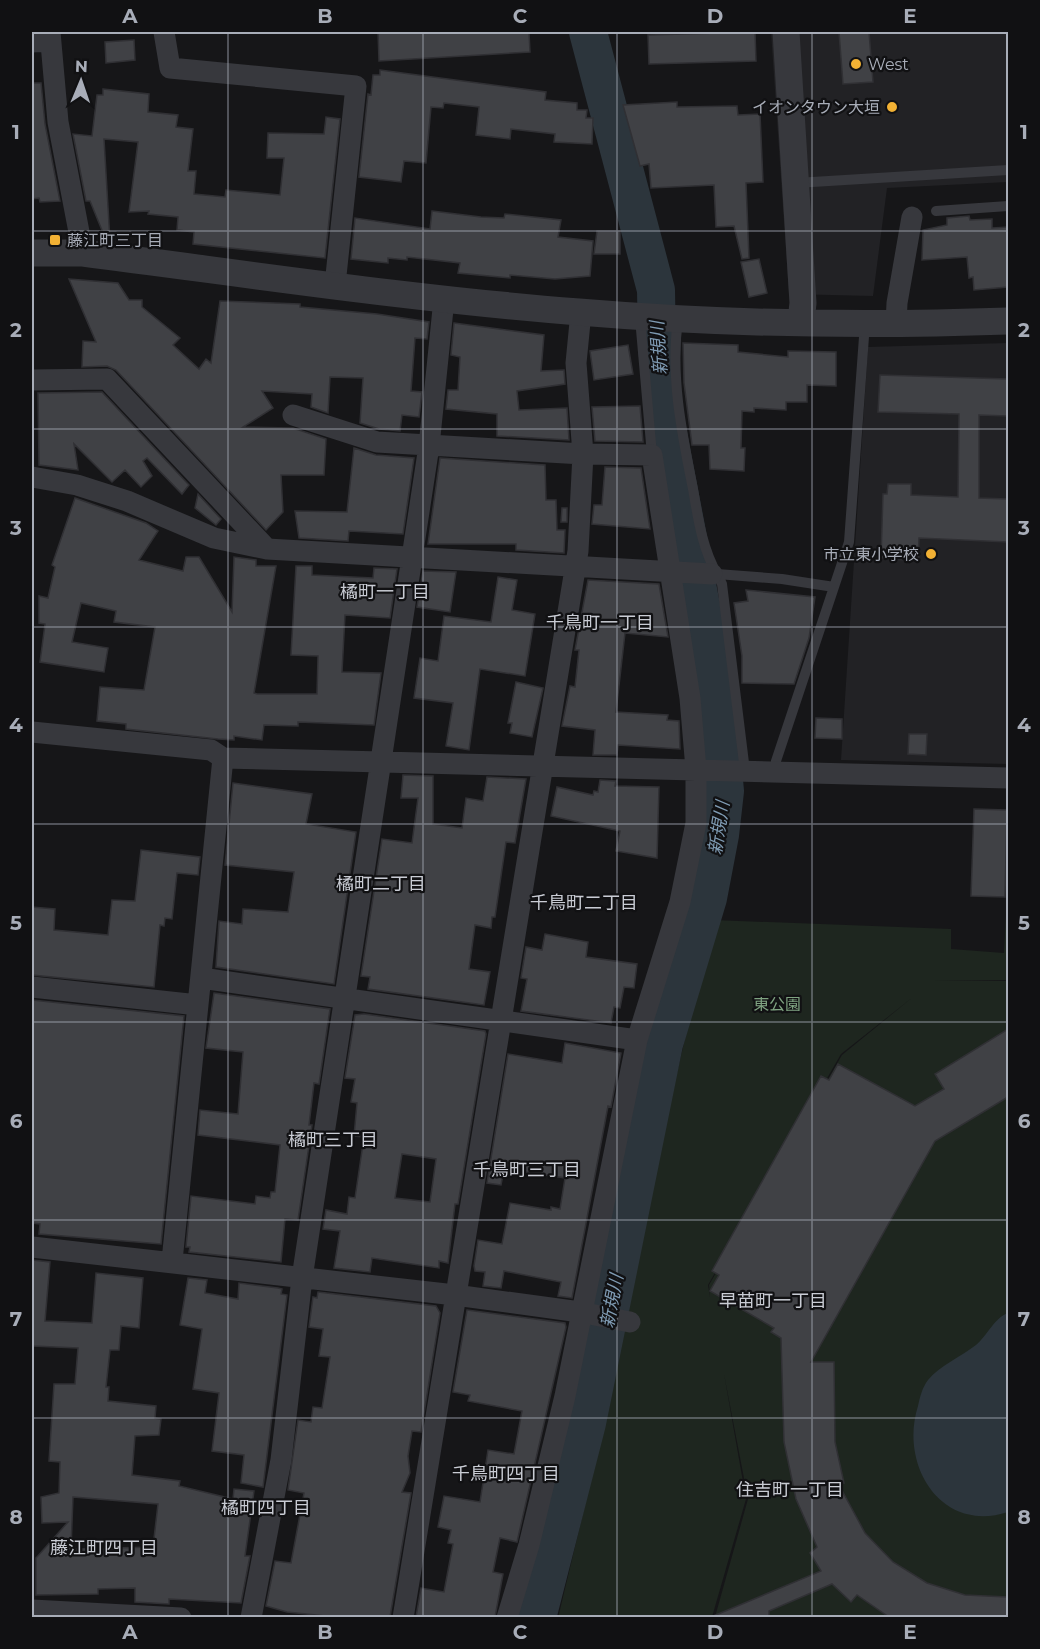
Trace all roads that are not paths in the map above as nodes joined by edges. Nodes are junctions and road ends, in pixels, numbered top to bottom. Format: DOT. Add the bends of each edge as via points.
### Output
graph roads {
  1 [pos="164,32"];
  2 [pos="786,32"];
  3 [pos="44,38"];
  4 [pos="1008,170"];
  5 [pos="795,183"];
  6 [pos="1008,206"];
  7 [pos="936,211"];
  8 [pos="912,216"];
  9 [pos="32,253"];
  10 [pos="83,253"];
  11 [pos="335,285"];
  12 [pos="444,299"];
  13 [pos="581,312"];
  14 [pos="658,318"];
  15 [pos="801,321"];
  16 [pos="1008,321"];
  17 [pos="865,322"];
  18 [pos="896,325"];
  19 [pos="32,380"];
  20 [pos="293,415"];
  21 [pos="429,446"];
  22 [pos="583,454"];
  23 [pos="652,455"];
  24 [pos="32,477"];
  25 [pos="267,549"];
  26 [pos="412,558"];
  27 [pos="575,568"];
  28 [pos="676,573"];
  29 [pos="714,574"];
  30 [pos="834,587"];
  31 [pos="32,732"];
  32 [pos="223,758"];
  33 [pos="380,763"];
  34 [pos="542,766"];
  35 [pos="699,769"];
  36 [pos="743,770"];
  37 [pos="775,772"];
  38 [pos="1008,778"];
  39 [pos="201,978"];
  40 [pos="32,987"];
  41 [pos="346,998"];
  42 [pos="198,1005"];
  43 [pos="499,1020"];
  44 [pos="637,1040"];
  45 [pos="32,1246"];
  46 [pos="172,1261"];
  47 [pos="302,1278"];
  48 [pos="455,1295"];
  49 [pos="585,1313"];
  50 [pos="630,1322"];
  51 [pos="32,1610"];
  52 [pos="181,1617"];
  53 [pos="251,1617"];
  54 [pos="403,1617"];
  55 [pos="507,1617"];
  1 -- 11 [label="street" via="171,68 356,86"];
  2 -- 5 [label="street"];
  3 -- 10 [label="street"];
  4 -- 5 [label="lane"];
  5 -- 15 [label="street"];
  6 -- 7 [label="lane"];
  8 -- 18 [label="street"];
  9 -- 10 [label="street"];
  10 -- 11 [label="street"];
  11 -- 12 [label="street"];
  12 -- 13 [label="street"];
  12 -- 21 [label="street"];
  13 -- 14 [label="street"];
  13 -- 22 [label="street" via="576,373"];
  14 -- 15 [label="street"];
  14 -- 23 [label="lane"];
  14 -- 29 [label="lane" via="675,356 681,431 702,538"];
  15 -- 17 [label="street"];
  16 -- 18 [label="street"];
  17 -- 18 [label="street"];
  17 -- 30 [label="lane" via="849,542"];
  19 -- 25 [label="street" via="107,379"];
  20 -- 21 [label="street" via="377,442"];
  21 -- 22 [label="street"];
  21 -- 26 [label="street"];
  22 -- 23 [label="street"];
  22 -- 27 [label="street"];
  23 -- 28 [label="street"];
  24 -- 25 [label="street" via="77,485 127,501 214,538"];
  25 -- 26 [label="street"];
  26 -- 27 [label="street"];
  26 -- 33 [label="street"];
  27 -- 28 [label="street"];
  27 -- 34 [label="street"];
  28 -- 29 [label="street"];
  28 -- 35 [label="street"];
  29 -- 30 [label="lane"];
  29 -- 36 [label="lane" via="722,584"];
  30 -- 37 [label="lane"];
  31 -- 32 [label="street" via="211,750"];
  32 -- 33 [label="street"];
  32 -- 39 [label="street"];
  33 -- 34 [label="street"];
  33 -- 41 [label="street"];
  34 -- 35 [label="street"];
  34 -- 43 [label="street"];
  35 -- 36 [label="street"];
  35 -- 44 [label="street" via="696,824 680,902"];
  36 -- 37 [label="street"];
  37 -- 38 [label="street"];
  39 -- 41 [label="street"];
  39 -- 42 [label="street"];
  40 -- 42 [label="street"];
  41 -- 43 [label="street"];
  41 -- 47 [label="street"];
  42 -- 46 [label="street"];
  43 -- 44 [label="street"];
  43 -- 48 [label="street"];
  44 -- 49 [label="street"];
  45 -- 46 [label="street"];
  46 -- 47 [label="street"];
  47 -- 48 [label="street"];
  47 -- 53 [label="street" via="281,1460"];
  48 -- 49 [label="street"];
  48 -- 54 [label="street"];
  49 -- 50 [label="street"];
  49 -- 55 [label="street" via="529,1545"];
  51 -- 52 [label="street"];
}
